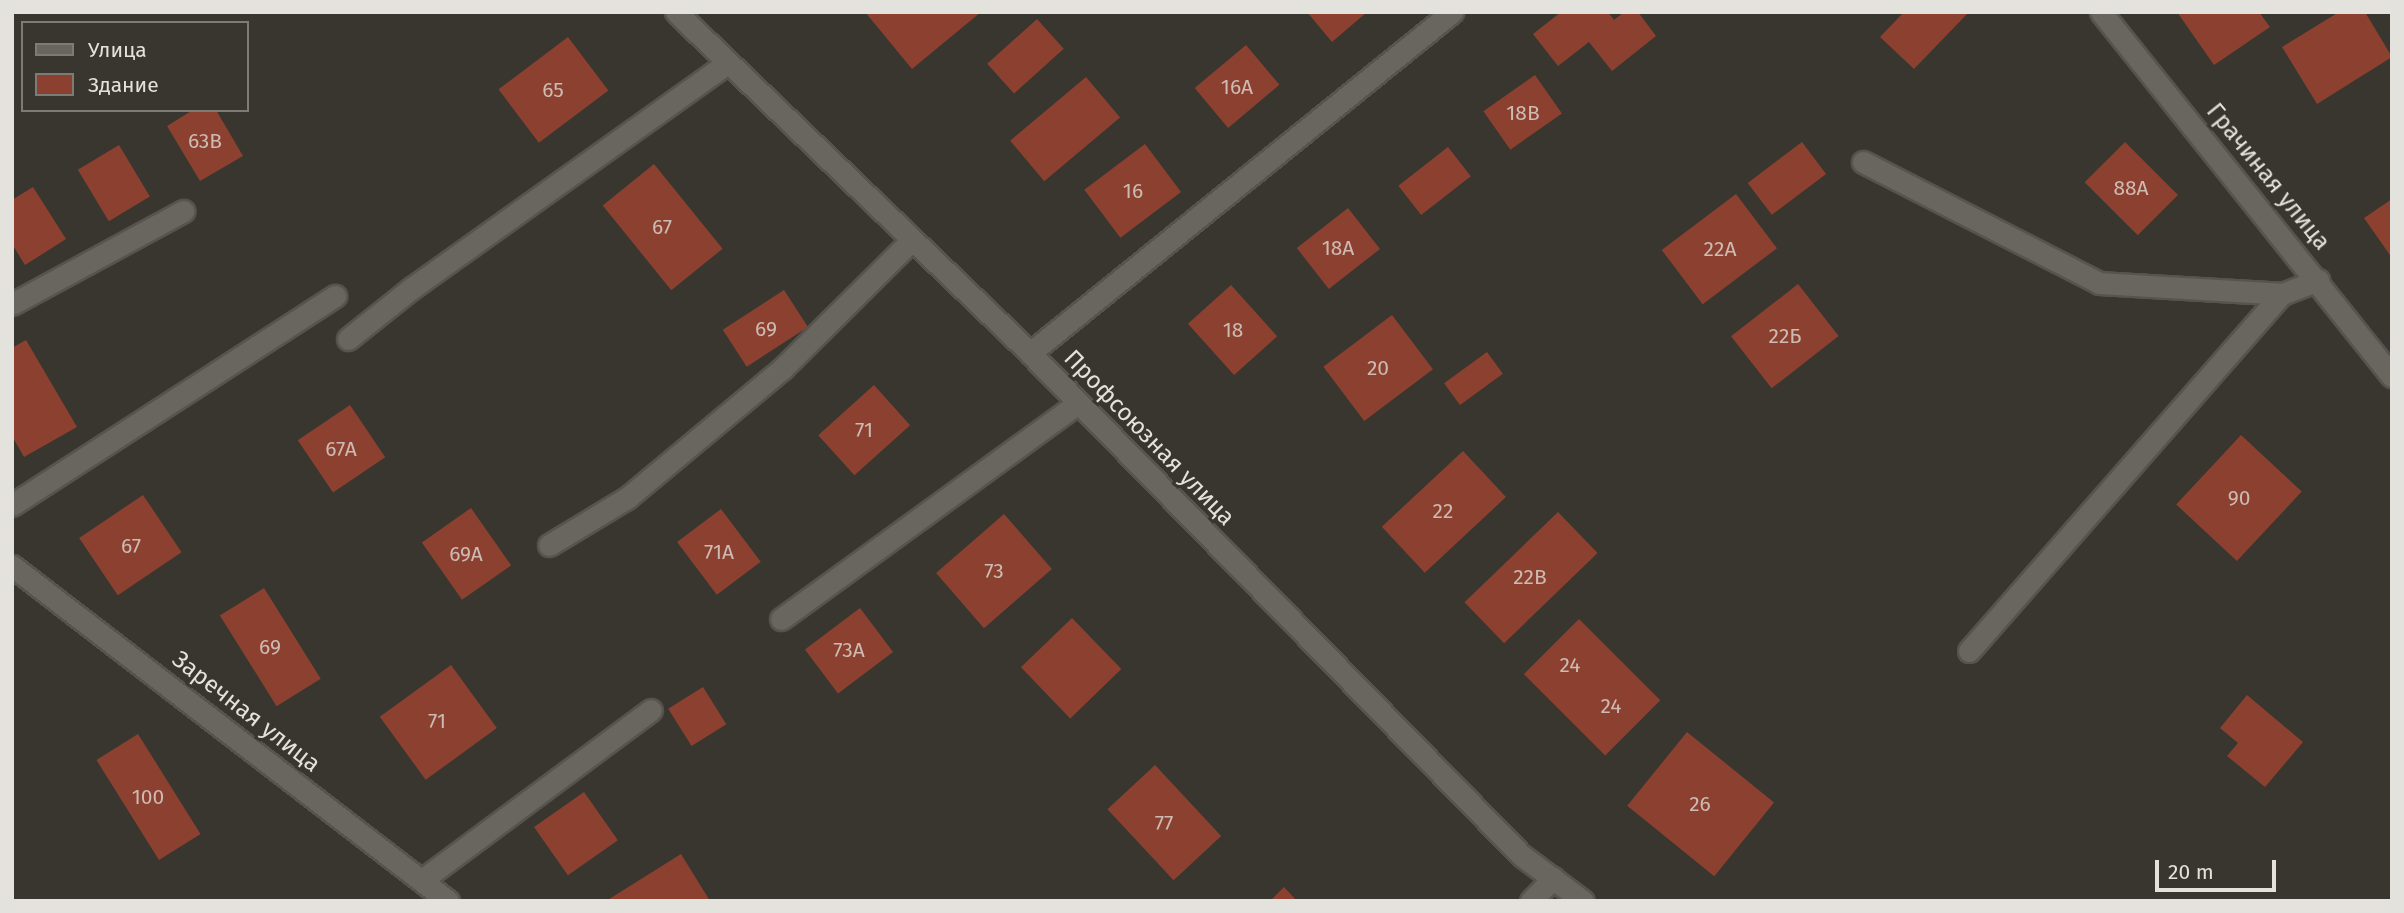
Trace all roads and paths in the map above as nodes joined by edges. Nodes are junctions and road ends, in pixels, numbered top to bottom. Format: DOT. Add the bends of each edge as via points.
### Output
graph roads {
  1 [pos="676,12"];
  2 [pos="1452,12"];
  3 [pos="2101,12"];
  4 [pos="727,64"];
  5 [pos="1863,162"];
  6 [pos="183,211"];
  7 [pos="912,240"];
  8 [pos="2318,280"];
  9 [pos="2283,294"];
  10 [pos="335,296"];
  11 [pos="12,304"];
  12 [pos="348,339"];
  13 [pos="1030,353"];
  14 [pos="2392,376"];
  15 [pos="1078,403"];
  16 [pos="12,505"];
  17 [pos="549,545"];
  18 [pos="12,566"];
  19 [pos="781,620"];
  20 [pos="1969,652"];
  21 [pos="651,710"];
  22 [pos="1553,878"];
  23 [pos="422,880"];
  24 [pos="448,901"];
  25 [pos="1531,901"];
  26 [pos="1583,901"];
  1 -- 4 [label="street, Профсоюзная улица"];
  2 -- 13 [label="street"];
  3 -- 8 [label="street, Грачиная улица"];
  4 -- 7 [label="street, Профсоюзная улица"];
  4 -- 12 [label="street" via="412,288"];
  5 -- 9 [label="street" via="2099,283"];
  6 -- 11 [label="street"];
  7 -- 13 [label="street, Профсоюзная улица"];
  7 -- 17 [label="street" via="771,378 626,498"];
  8 -- 9 [label="street"];
  8 -- 14 [label="street, Грачиная улица"];
  9 -- 20 [label="street"];
  10 -- 16 [label="street"];
  13 -- 15 [label="street, Профсоюзная улица"];
  15 -- 19 [label="street"];
  15 -- 22 [label="street, Профсоюзная улица" via="1521,855"];
  18 -- 23 [label="street, Заречная улица"];
  21 -- 23 [label="street"];
  22 -- 25 [label="street"];
  22 -- 26 [label="street, Профсоюзная улица"];
  23 -- 24 [label="street, Заречная улица"];
}
